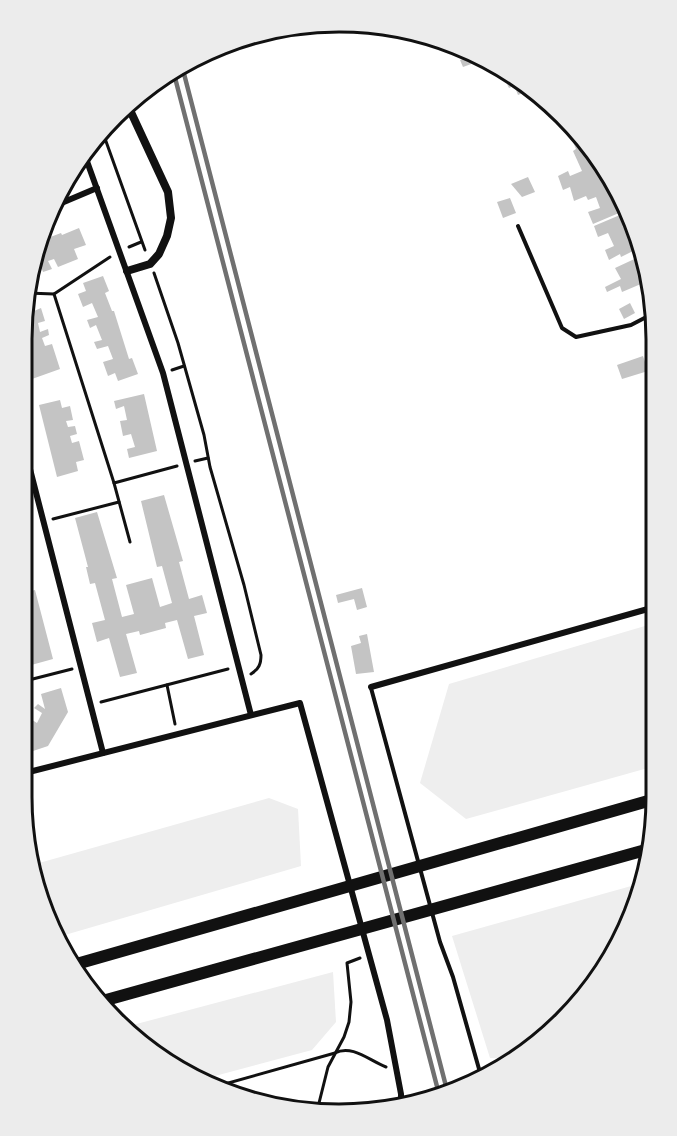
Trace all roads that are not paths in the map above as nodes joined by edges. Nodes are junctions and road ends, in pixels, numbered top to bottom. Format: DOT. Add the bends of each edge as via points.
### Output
graph roads {
  1 [pos="131,112"];
  2 [pos="87,162"];
  3 [pos="97,188"];
  4 [pos="63,202"];
  5 [pos="518,226"];
  6 [pos="127,271"];
  7 [pos="645,318"];
  8 [pos="32,478"];
  9 [pos="646,610"];
  10 [pos="371,687"];
  11 [pos="251,715"];
  12 [pos="103,753"];
  13 [pos="32,771"];
  14 [pos="646,802"];
  15 [pos="641,851"];
  16 [pos="80,963"];
  17 [pos="108,1000"];
  18 [pos="479,1070"];
  19 [pos="400,1098"];
  1 -- 6 [label="street" via="168,192 171,218 159,254 150,264"];
  2 -- 3 [label="street"];
  3 -- 4 [label="street"];
  3 -- 6 [label="street"];
  5 -- 7 [label="lane" via="562,328 576,338 631,325"];
  6 -- 11 [label="street" via="162,373"];
  8 -- 12 [label="street"];
  9 -- 10 [label="street"];
  10 -- 18 [label="lane"];
  11 -- 12 [label="street"];
  11 -- 19 [label="street" via="300,703 387,1020"];
  12 -- 13 [label="street"];
  14 -- 16 [label="highway"];
  15 -- 17 [label="highway"];
}
